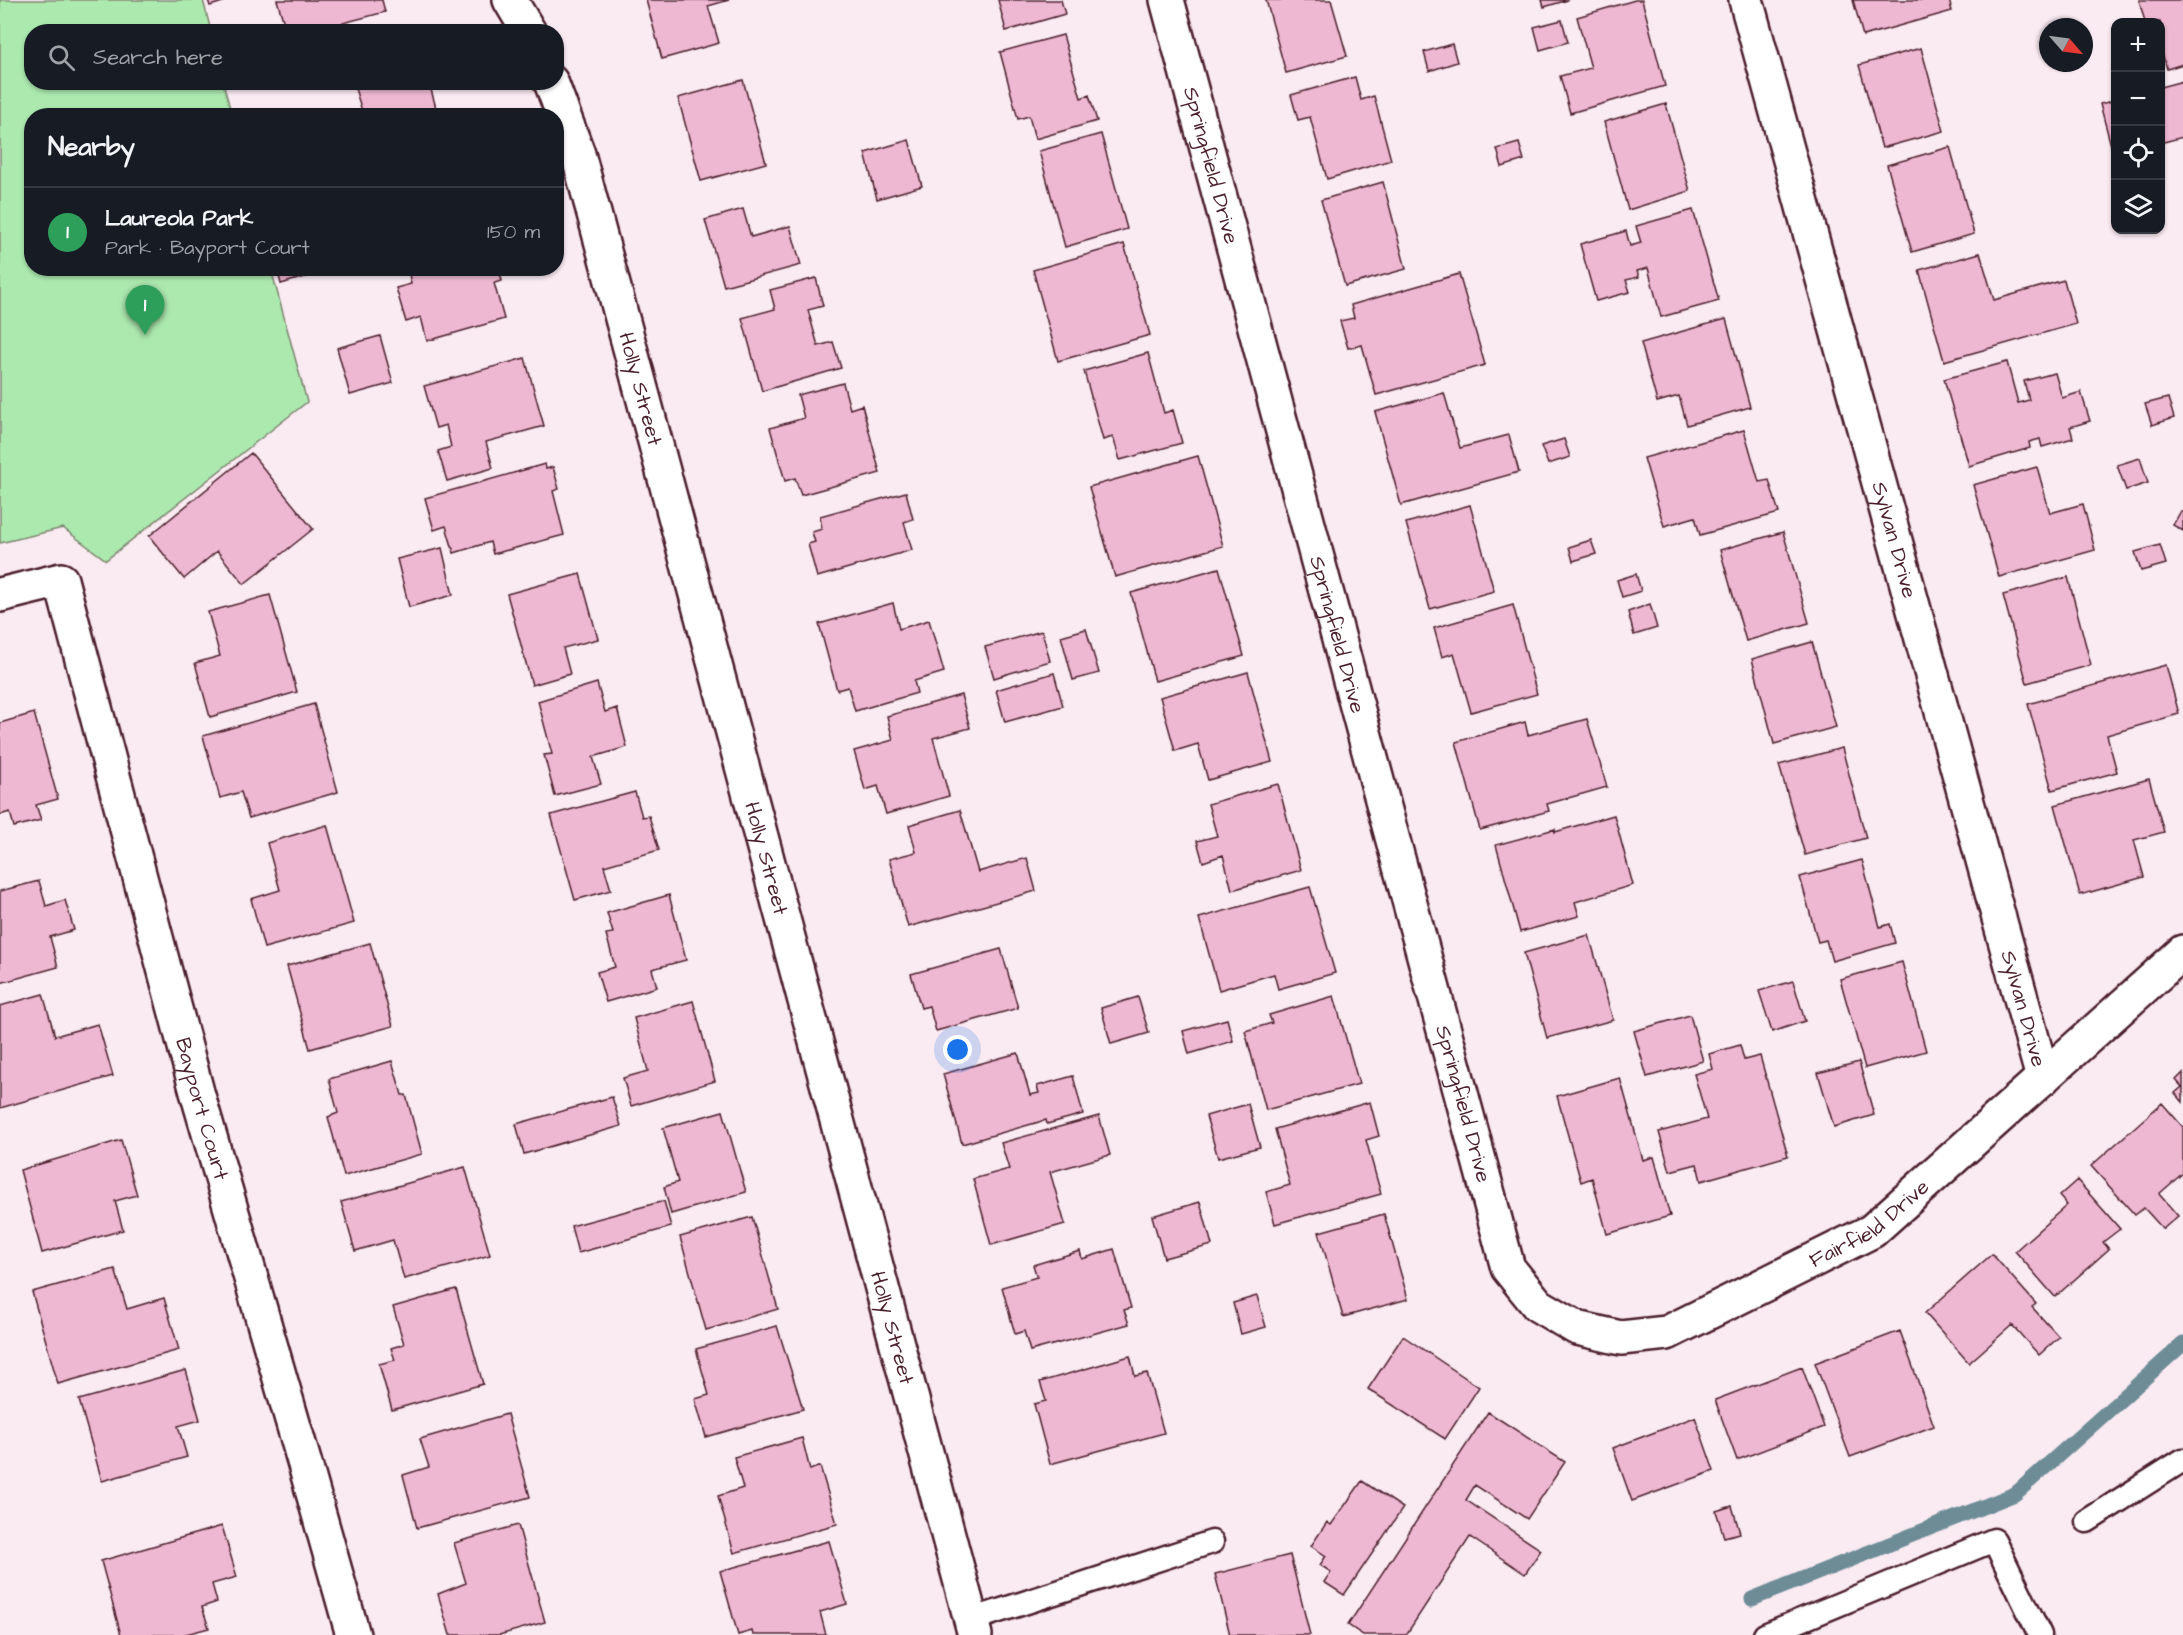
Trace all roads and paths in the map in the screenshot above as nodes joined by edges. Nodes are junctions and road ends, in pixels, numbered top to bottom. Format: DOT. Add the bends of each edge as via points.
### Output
graph roads {
  1 [pos="510,0"];
  2 [pos="1167,0"];
  3 [pos="1746,0"];
  4 [pos="524,24"];
  5 [pos="554,90"];
  6 [pos="561,108"];
  7 [pos="564,117"];
  8 [pos="0,595"];
  9 [pos="2183,952"];
  10 [pos="2043,1078"];
  11 [pos="1508,1268"];
  12 [pos="2183,1460"];
  13 [pos="2087,1521"];
  14 [pos="1212,1542"];
  15 [pos="973,1628"];
  16 [pos="352,1635"];
  17 [pos="1766,1635"];
  18 [pos="2040,1635"];
  1 -- 4 [label="street"];
  2 -- 11 [label="street, Springfield Drive"];
  3 -- 10 [label="street, Sylvan Drive"];
  5 -- 6 [label="street, Holly Street"];
  7 -- 15 [label="street, Holly Street" via="578,154"];
  8 -- 16 [label="street, Bayport Court" via="61,580 196,1092"];
  9 -- 10 [label="street, Fairfield Drive"];
  10 -- 11 [label="street, Fairfield Drive" via="1872,1230 1667,1333 1622,1338 1577,1328 1538,1305"];
  12 -- 13 [label="lane"];
  14 -- 15 [label="lane"];
  17 -- 18 [label="lane" via="1994,1540"];
}
